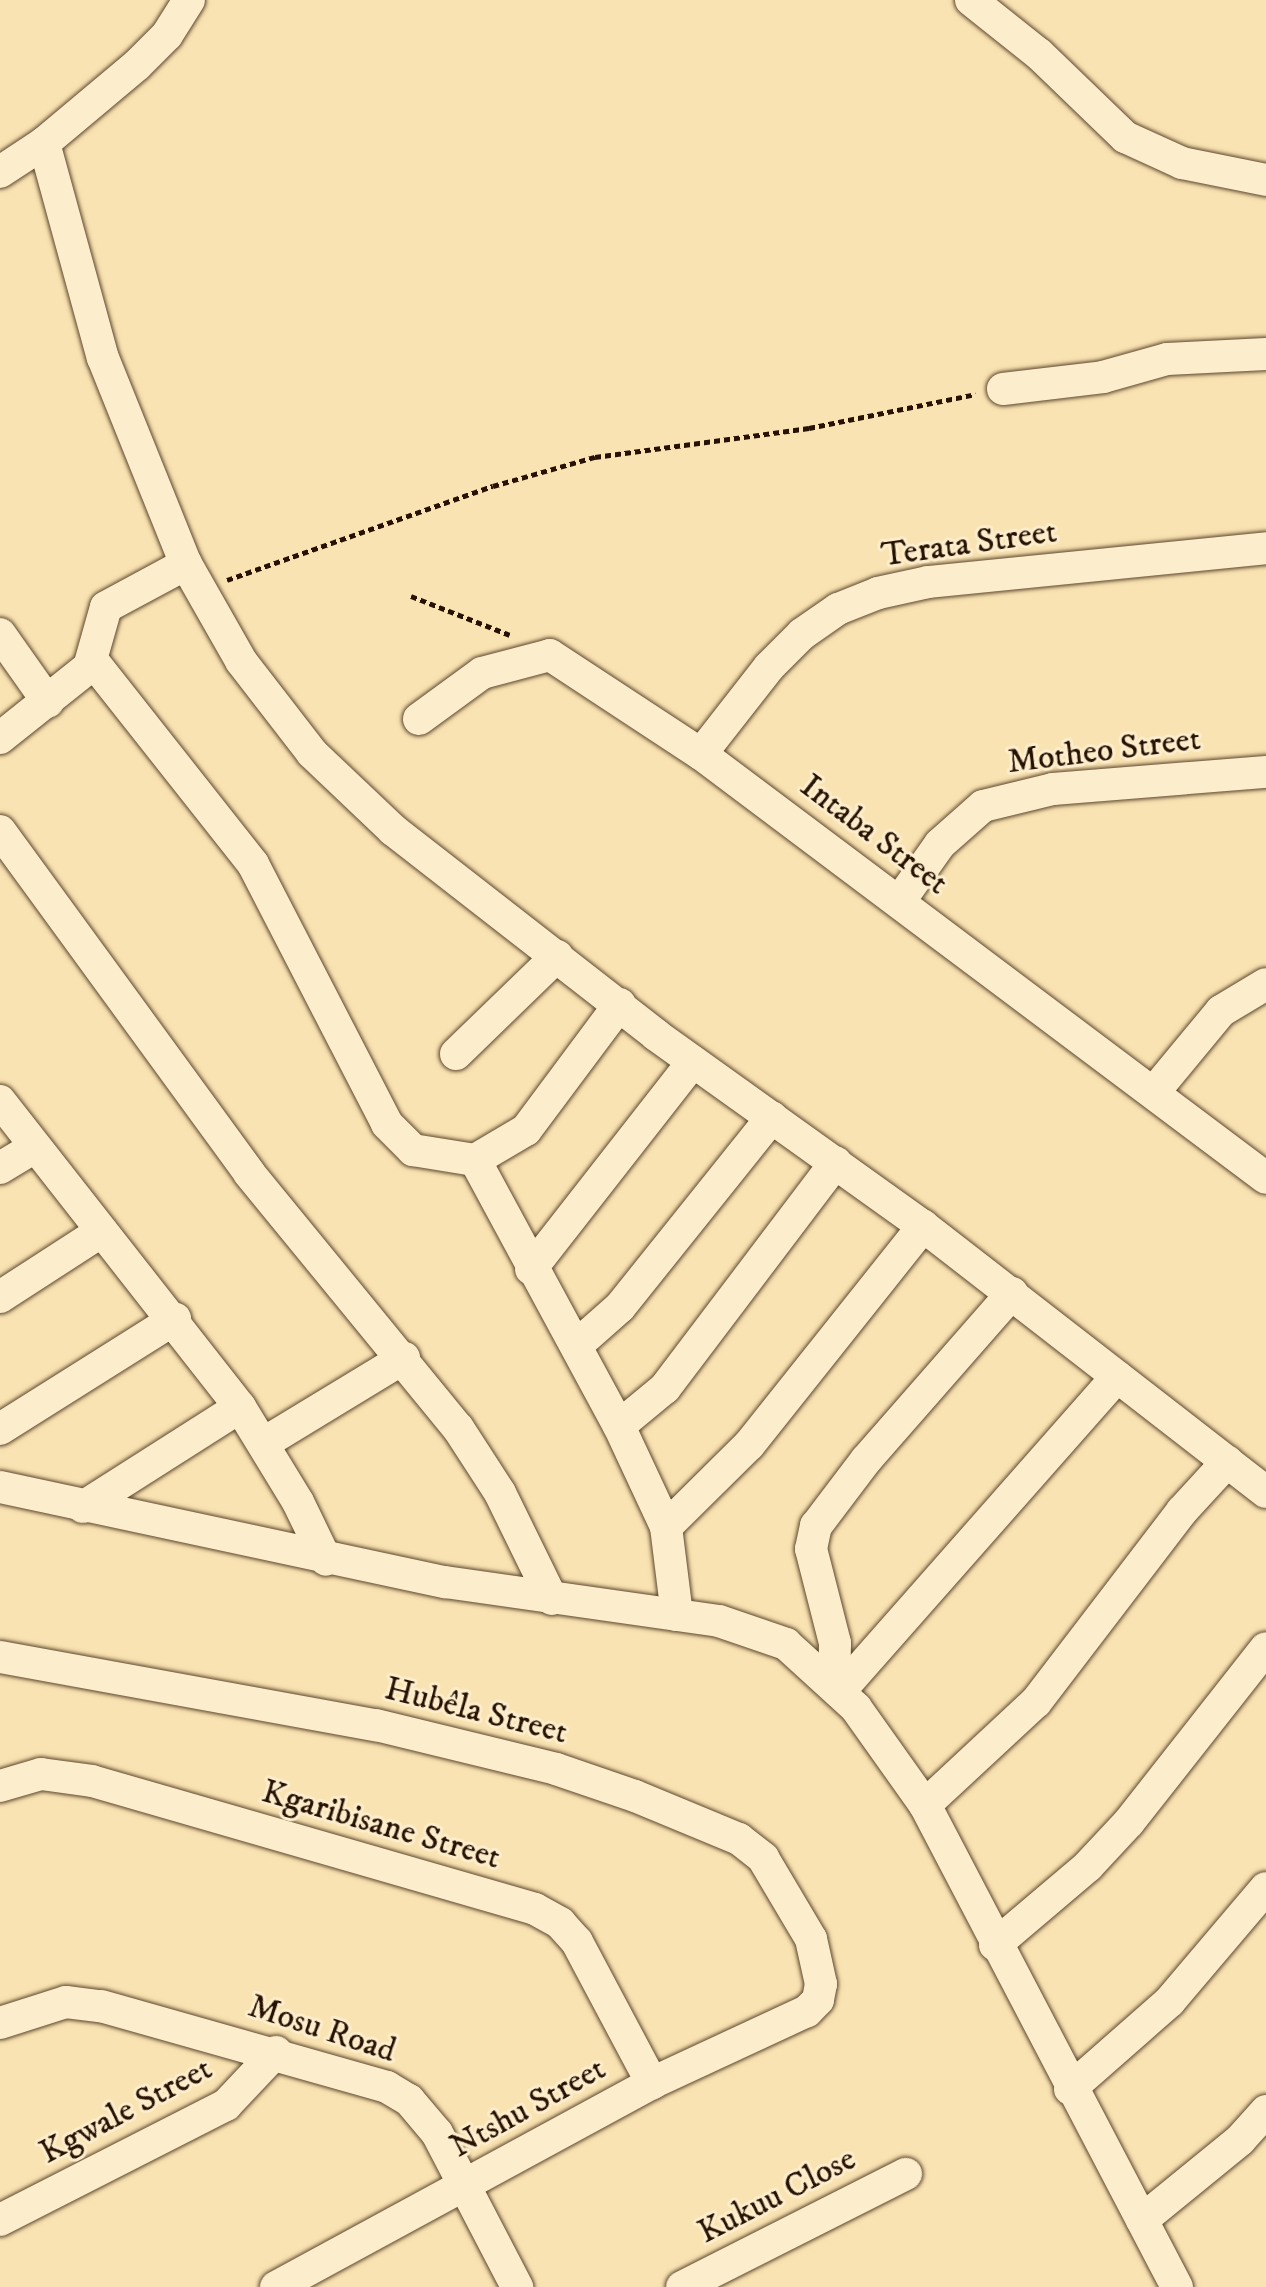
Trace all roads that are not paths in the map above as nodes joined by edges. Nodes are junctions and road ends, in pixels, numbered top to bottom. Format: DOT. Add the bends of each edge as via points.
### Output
graph roads {
  1 [pos="189,0"];
  2 [pos="971,0"];
  3 [pos="44,143"];
  4 [pos="0,172"];
  5 [pos="1266,180"];
  6 [pos="1266,354"];
  7 [pos="1003,389"];
  8 [pos="1266,548"];
  9 [pos="193,577"];
  10 [pos="0,634"];
  11 [pos="92,660"];
  12 [pos="48,702"];
  13 [pos="419,719"];
  14 [pos="0,738"];
  15 [pos="701,754"];
  16 [pos="1266,772"];
  17 [pos="0,831"];
  18 [pos="899,902"];
  19 [pos="557,956"];
  20 [pos="1266,984"];
  21 [pos="620,1004"];
  22 [pos="456,1054"];
  23 [pos="693,1062"];
  24 [pos="1154,1092"];
  25 [pos="0,1101"];
  26 [pos="772,1117"];
  27 [pos="35,1147"];
  28 [pos="475,1160"];
  29 [pos="836,1162"];
  30 [pos="0,1168"];
  31 [pos="1266,1178"];
  32 [pos="923,1226"];
  33 [pos="102,1231"];
  34 [pos="531,1269"];
  35 [pos="1012,1293"];
  36 [pos="0,1297"];
  37 [pos="175,1319"];
  38 [pos="577,1345"];
  39 [pos="404,1358"];
  40 [pos="1117,1377"];
  41 [pos="240,1407"];
  42 [pos="619,1426"];
  43 [pos="0,1429"];
  44 [pos="264,1443"];
  45 [pos="1227,1462"];
  46 [pos="0,1487"];
  47 [pos="1266,1492"];
  48 [pos="83,1507"];
  49 [pos="666,1527"];
  50 [pos="326,1560"];
  51 [pos="552,1599"];
  52 [pos="677,1615"];
  53 [pos="1266,1648"];
  54 [pos="0,1657"];
  55 [pos="837,1688"];
  56 [pos="0,1786"];
  57 [pos="925,1805"];
  58 [pos="1266,1888"];
  59 [pos="995,1945"];
  60 [pos="818,2000"];
  61 [pos="0,2023"];
  62 [pos="276,2052"];
  63 [pos="652,2083"];
  64 [pos="1070,2089"];
  65 [pos="1266,2111"];
  66 [pos="906,2174"];
  67 [pos="467,2186"];
  68 [pos="0,2220"];
  69 [pos="1142,2220"];
  70 [pos="276,2287"];
  71 [pos="517,2287"];
  72 [pos="682,2287"];
  73 [pos="1177,2287"];
  1 -- 3 [label="street" via="167,35 137,65"];
  2 -- 5 [label="street" via="1039,54 1125,137 1182,163"];
  3 -- 4 [label="street"];
  3 -- 9 [label="street" via="103,358"];
  6 -- 7 [label="street" via="1167,359 1103,377"];
  8 -- 15 [label="street, Terata Street" via="928,582 878,593 838,609 802,634"];
  9 -- 11 [label="street" via="106,607"];
  9 -- 19 [label="street" via="276,710 338,779 393,830"];
  10 -- 12 [label="street"];
  11 -- 12 [label="street" via="80,678"];
  11 -- 28 [label="street" via="253,864 392,1131 422,1153"];
  12 -- 14 [label="street"];
  13 -- 15 [label="street, Intaba Street" via="482,673 550,655"];
  15 -- 18 [label="street, Intaba Street"];
  16 -- 18 [label="street, Motheo Street" via="1053,789 983,806 940,844"];
  17 -- 39 [label="street" via="249,1173"];
  18 -- 24 [label="street, Intaba Street"];
  19 -- 21 [label="street"];
  19 -- 22 [label="street"];
  20 -- 24 [label="street" via="1221,1011"];
  21 -- 23 [label="street"];
  21 -- 28 [label="street" via="526,1130"];
  23 -- 26 [label="street"];
  23 -- 34 [label="street"];
  24 -- 31 [label="street, Intaba Street"];
  25 -- 27 [label="street"];
  26 -- 29 [label="street"];
  26 -- 38 [label="street" via="620,1307"];
  27 -- 30 [label="street"];
  27 -- 33 [label="street"];
  28 -- 34 [label="street"];
  29 -- 32 [label="street"];
  29 -- 42 [label="street" via="665,1388"];
  32 -- 35 [label="street"];
  32 -- 49 [label="street" via="749,1445"];
  33 -- 36 [label="street"];
  33 -- 37 [label="street"];
  34 -- 38 [label="street"];
  35 -- 40 [label="street"];
  35 -- 55 [label="street" via="866,1460 816,1526 811,1549 835,1643"];
  37 -- 41 [label="street"];
  37 -- 43 [label="street"];
  38 -- 42 [label="street"];
  39 -- 44 [label="street"];
  39 -- 51 [label="street" via="500,1493"];
  40 -- 45 [label="street"];
  40 -- 55 [label="street"];
  41 -- 44 [label="street"];
  41 -- 48 [label="street"];
  42 -- 49 [label="street"];
  44 -- 50 [label="street"];
  45 -- 47 [label="street"];
  45 -- 57 [label="street" via="1182,1511 1036,1702"];
  46 -- 48 [label="street"];
  48 -- 50 [label="street"];
  49 -- 52 [label="street"];
  50 -- 51 [label="street"];
  51 -- 52 [label="street"];
  52 -- 55 [label="street" via="719,1621 786,1644"];
  53 -- 59 [label="street" via="1129,1822 1088,1866"];
  54 -- 60 [label="street, Hubêla Street" via="467,1745 556,1769 690,1817 739,1839 779,1880 811,1939 818,1962"];
  55 -- 57 [label="street" via="881,1738"];
  56 -- 63 [label="street, Kgaribisane Street" via="41,1774 92,1781 535,1909 560,1923 577,1942"];
  57 -- 59 [label="street"];
  58 -- 64 [label="street" via="1170,2001"];
  59 -- 64 [label="street"];
  60 -- 63 [label="street, Ntshu Street" via="788,2020"];
  61 -- 62 [label="street, Mosu Road" via="66,2002 101,2006"];
  62 -- 67 [label="street, Mosu Road" via="359,2077 409,2100 437,2133"];
  62 -- 68 [label="street, Kgwale Street" via="226,2105"];
  63 -- 67 [label="street, Ntshu Street"];
  64 -- 69 [label="street"];
  65 -- 69 [label="street" via="1240,2140"];
  66 -- 72 [label="street, Kukuu Close"];
  67 -- 70 [label="street, Ntshu Street"];
  67 -- 71 [label="street, Mosu Road"];
  69 -- 73 [label="street"];
}
